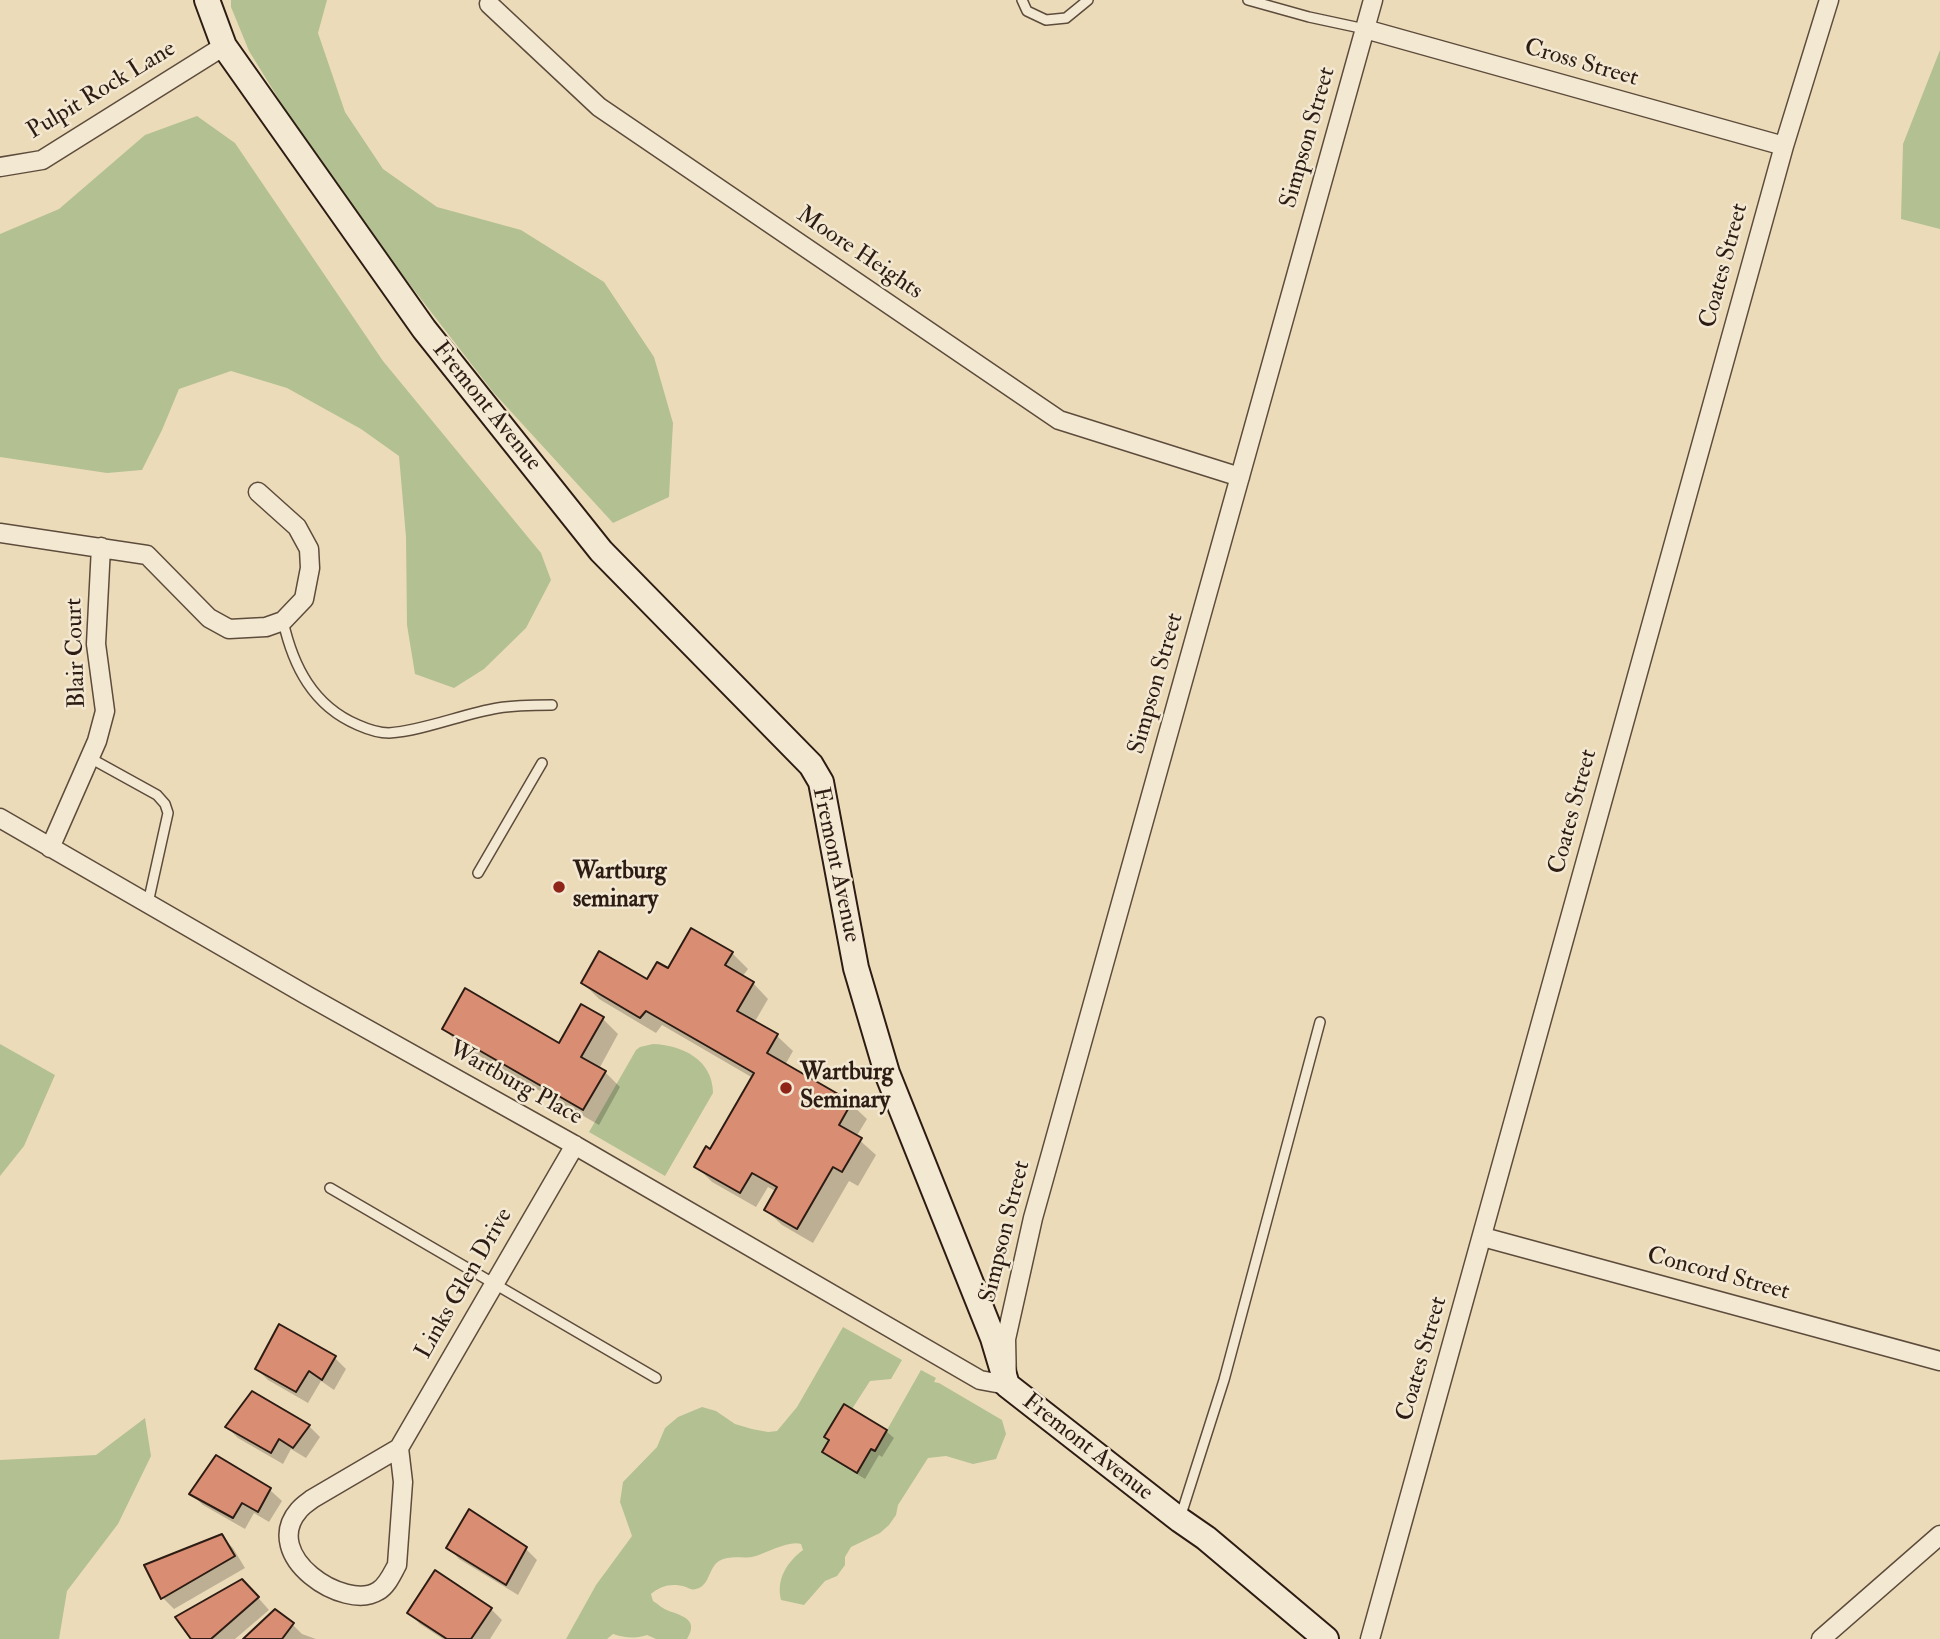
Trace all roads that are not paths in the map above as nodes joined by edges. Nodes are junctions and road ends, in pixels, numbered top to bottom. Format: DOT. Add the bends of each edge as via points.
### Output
graph roads {
  1 [pos="207,0"];
  2 [pos="1022,0"];
  3 [pos="1088,0"];
  4 [pos="1248,0"];
  5 [pos="1373,0"];
  6 [pos="1829,0"];
  7 [pos="489,5"];
  8 [pos="1365,29"];
  9 [pos="224,46"];
  10 [pos="1783,146"];
  11 [pos="0,167"];
  12 [pos="1240,477"];
  13 [pos="258,492"];
  14 [pos="0,533"];
  15 [pos="101,547"];
  16 [pos="283,621"];
  17 [pos="552,705"];
  18 [pos="90,758"];
  19 [pos="542,763"];
  20 [pos="0,818"];
  21 [pos="50,848"];
  22 [pos="478,873"];
  23 [pos="148,903"];
  24 [pos="1320,1021"];
  25 [pos="575,1145"];
  26 [pos="330,1188"];
  27 [pos="1483,1237"];
  28 [pos="494,1283"];
  29 [pos="1940,1361"];
  30 [pos="656,1378"];
  31 [pos="1007,1385"];
  32 [pos="398,1448"];
  33 [pos="1180,1520"];
  34 [pos="1940,1535"];
  35 [pos="1326,1639"];
  36 [pos="1370,1639"];
  37 [pos="1821,1639"];
  1 -- 9 [label="main road, Fremont Avenue"];
  2 -- 3 [label="lane" via="1027,11 1046,20 1066,18"];
  4 -- 8 [label="lane"];
  5 -- 8 [label="street, Simpson Street"];
  6 -- 10 [label="street, Coates Street"];
  7 -- 12 [label="street, Moore Heights" via="598,107 1059,420"];
  8 -- 10 [label="street, Cross Street"];
  8 -- 12 [label="street, Simpson Street"];
  9 -- 11 [label="street, Pulpit Rock Lane" via="42,160"];
  9 -- 31 [label="main road, Fremont Avenue" via="424,330 601,551 811,765 821,782 856,968 887,1073 993,1338"];
  10 -- 27 [label="street, Coates Street"];
  12 -- 31 [label="street, Simpson Street" via="1033,1217 1006,1339"];
  13 -- 16 [label="street" via="298,527 309,549 304,599"];
  14 -- 15 [label="street"];
  15 -- 16 [label="street" via="147,555 209,618 229,629 267,627"];
  15 -- 18 [label="street, Blair Court" via="96,644 105,711"];
  16 -- 17 [label="lane" via="299,671 313,692 348,721 367,729 386,733 498,708"];
  18 -- 21 [label="street, Blair Court"];
  18 -- 23 [label="lane" via="165,804 168,813"];
  19 -- 22 [label="lane"];
  20 -- 21 [label="street, Wartburg Place"];
  21 -- 23 [label="street, Wartburg Place"];
  23 -- 25 [label="street, Wartburg Place"];
  24 -- 33 [label="lane" via="1224,1380"];
  25 -- 28 [label="street, Links Glen Drive"];
  25 -- 31 [label="street, Wartburg Place" via="980,1380"];
  26 -- 28 [label="lane"];
  27 -- 29 [label="street, Concord Street"];
  27 -- 36 [label="street, Coates Street"];
  28 -- 30 [label="lane"];
  28 -- 32 [label="street, Links Glen Drive"];
  31 -- 33 [label="main road, Fremont Avenue"];
  32 -- 32 [label="street, Links Glen Drive" via="403,1482 397,1565 378,1591 369,1595 326,1586 293,1557 288,1533 291,1522 312,1499"];
  33 -- 35 [label="main road, Fremont Avenue"];
  34 -- 37 [label="street"];
}
